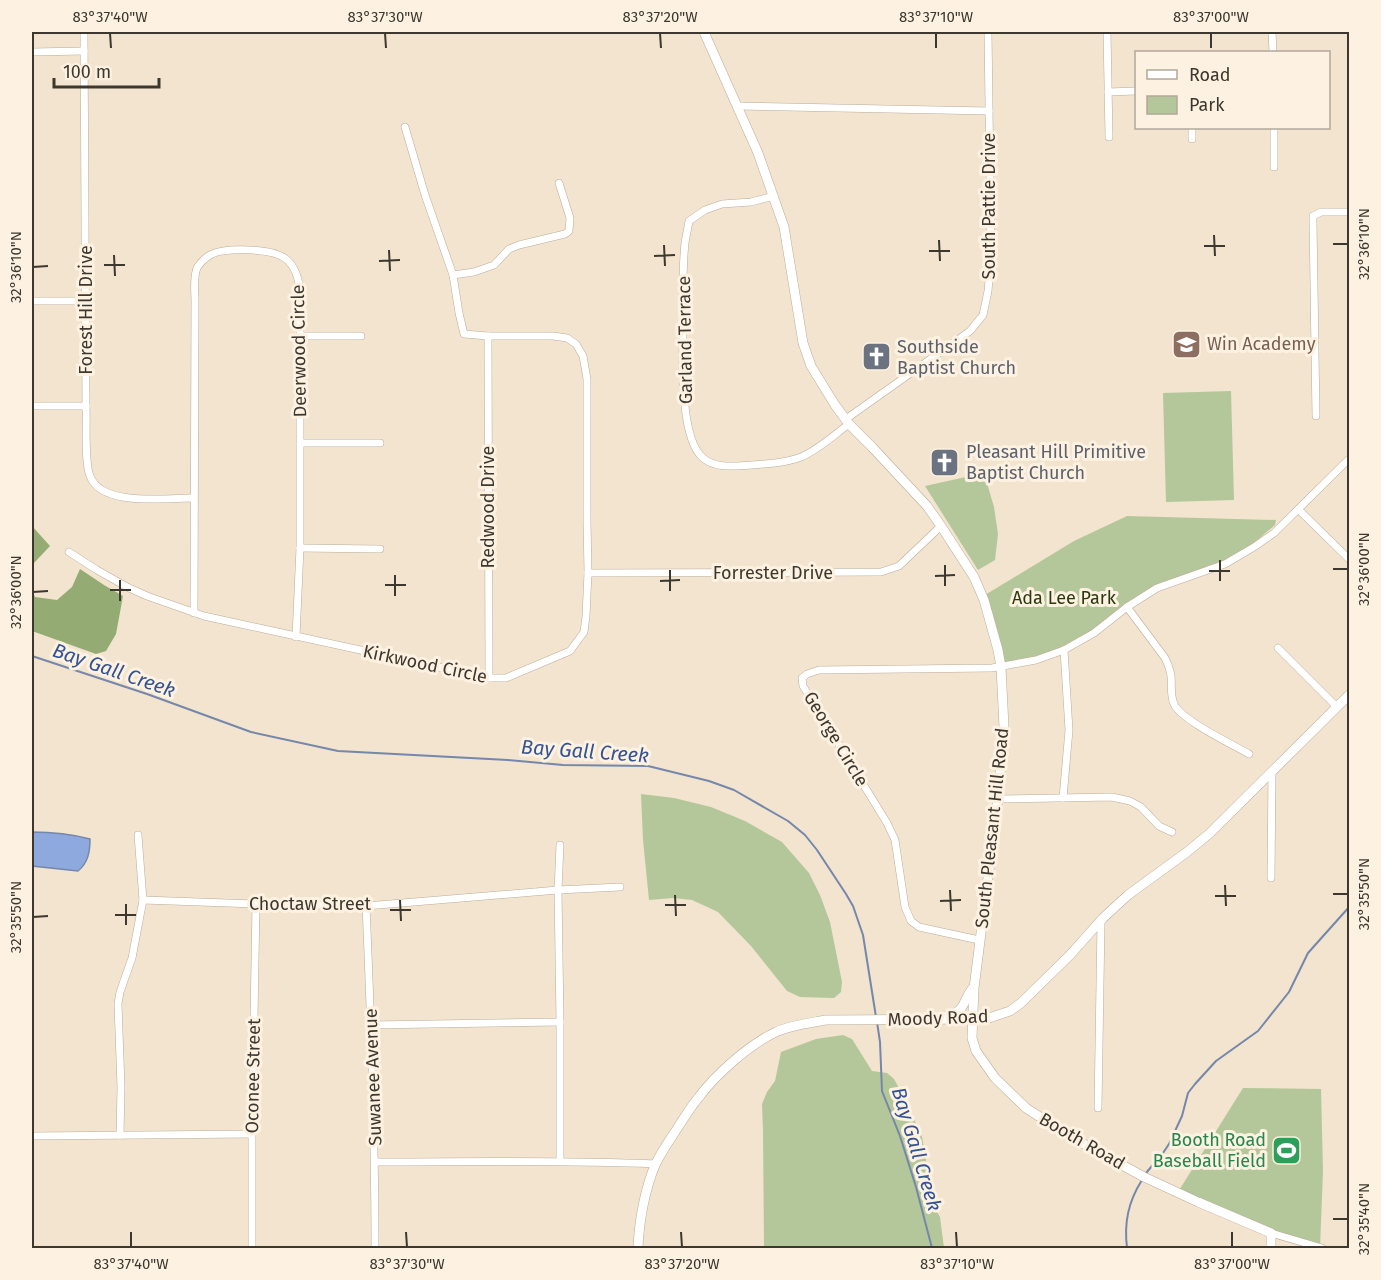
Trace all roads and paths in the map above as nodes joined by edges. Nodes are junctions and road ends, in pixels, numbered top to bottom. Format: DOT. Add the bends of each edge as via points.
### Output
graph roads {
  1 [pos="84,32"];
  2 [pos="704,32"];
  3 [pos="988,32"];
  4 [pos="1107,32"];
  5 [pos="1272,32"];
  6 [pos="84,51"];
  7 [pos="1272,51"];
  8 [pos="32,52"];
  9 [pos="1135,91"];
  10 [pos="1108,92"];
  11 [pos="736,106"];
  12 [pos="989,111"];
  13 [pos="405,127"];
  14 [pos="1192,129"];
  15 [pos="1274,129"];
  16 [pos="1109,137"];
  17 [pos="1192,139"];
  18 [pos="1274,167"];
  19 [pos="559,183"];
  20 [pos="774,196"];
  21 [pos="1350,212"];
  22 [pos="453,275"];
  23 [pos="32,301"];
  24 [pos="86,301"];
  25 [pos="300,336"];
  26 [pos="362,336"];
  27 [pos="488,336"];
  28 [pos="32,406"];
  29 [pos="86,406"];
  30 [pos="1316,416"];
  31 [pos="847,421"];
  32 [pos="301,442"];
  33 [pos="380,443"];
  34 [pos="1350,458"];
  35 [pos="194,498"];
  36 [pos="1299,510"];
  37 [pos="941,526"];
  38 [pos="300,548"];
  39 [pos="380,549"];
  40 [pos="69,552"];
  41 [pos="1350,560"];
  42 [pos="588,573"];
  43 [pos="1127,607"];
  44 [pos="194,613"];
  45 [pos="296,637"];
  46 [pos="1278,648"];
  47 [pos="1064,650"];
  48 [pos="1001,667"];
  49 [pos="489,678"];
  50 [pos="1350,694"];
  51 [pos="1336,706"];
  52 [pos="1249,754"];
  53 [pos="1272,771"];
  54 [pos="1063,798"];
  55 [pos="998,799"];
  56 [pos="1172,832"];
  57 [pos="138,835"];
  58 [pos="560,845"];
  59 [pos="1271,878"];
  60 [pos="620,887"];
  61 [pos="558,890"];
  62 [pos="143,900"];
  63 [pos="256,904"];
  64 [pos="366,906"];
  65 [pos="1101,922"];
  66 [pos="979,940"];
  67 [pos="974,988"];
  68 [pos="934,1019"];
  69 [pos="972,1019"];
  70 [pos="561,1022"];
  71 [pos="372,1025"];
  72 [pos="1098,1108"];
  73 [pos="120,1134"];
  74 [pos="252,1134"];
  75 [pos="32,1136"];
  76 [pos="560,1161"];
  77 [pos="375,1162"];
  78 [pos="655,1164"];
  79 [pos="1271,1233"];
  80 [pos="252,1248"];
  81 [pos="375,1248"];
  82 [pos="638,1248"];
  83 [pos="1271,1248"];
  84 [pos="1322,1248"];
  1 -- 6 [label="street, Forest Hill Drive"];
  2 -- 11 [label="street, South Pleasant Hill Road"];
  3 -- 12 [label="street, South Pattie Drive"];
  4 -- 10 [label="street"];
  5 -- 7 [label="street"];
  6 -- 8 [label="street"];
  6 -- 24 [label="street, Forest Hill Drive"];
  9 -- 10 [label="street"];
  10 -- 16 [label="street"];
  11 -- 12 [label="street"];
  11 -- 20 [label="street, South Pleasant Hill Road"];
  12 -- 31 [label="street, South Pattie Drive" via="991,258 983,315 970,331"];
  13 -- 22 [label="street"];
  14 -- 17 [label="street"];
  15 -- 18 [label="street"];
  19 -- 22 [label="street" via="570,218 569,231 509,249 494,265"];
  20 -- 31 [label="street, South Pleasant Hill Road" via="784,227 803,343 811,366"];
  20 -- 31 [label="street, Garland Terrace" via="722,204 689,221 683,280 683,375 686,412 696,450 714,464 775,463 800,458 814,450"];
  21 -- 30 [label="street" via="1321,212 1312,220"];
  22 -- 27 [label="street, Kirkwood Circle" via="464,334"];
  23 -- 24 [label="street"];
  24 -- 29 [label="street, Forest Hill Drive"];
  25 -- 26 [label="street"];
  25 -- 32 [label="street, Deerwood Circle"];
  25 -- 35 [label="street, Deerwood Circle" via="299,279 286,259 262,251 221,252 209,255 197,268"];
  27 -- 42 [label="street, Kirkwood Circle" via="567,338 583,356 587,379"];
  27 -- 49 [label="street, Redwood Drive"];
  28 -- 29 [label="street"];
  29 -- 35 [label="street, Forest Hill Drive" via="90,476 102,491 133,499"];
  31 -- 37 [label="street, South Pleasant Hill Road"];
  32 -- 33 [label="street"];
  32 -- 38 [label="street, Deerwood Circle"];
  34 -- 36 [label="street"];
  35 -- 44 [label="street, Deerwood Circle"];
  36 -- 41 [label="street"];
  36 -- 43 [label="street" via="1274,533 1225,564 1157,588"];
  37 -- 42 [label="street, Forrester Drive" via="899,566 881,572"];
  37 -- 48 [label="street, South Pleasant Hill Road" via="984,600"];
  38 -- 39 [label="street"];
  38 -- 45 [label="street, Deerwood Circle"];
  40 -- 44 [label="street, Kirkwood Circle" via="127,587"];
  42 -- 49 [label="street, Kirkwood Circle" via="584,632 570,651 506,678"];
  43 -- 47 [label="street"];
  43 -- 52 [label="street" via="1165,658 1175,706 1184,717"];
  44 -- 45 [label="street, Kirkwood Circle"];
  45 -- 49 [label="street, Kirkwood Circle"];
  46 -- 51 [label="street"];
  47 -- 48 [label="street"];
  47 -- 54 [label="street" via="1069,730"];
  48 -- 55 [label="street, South Pleasant Hill Road" via="1004,727"];
  48 -- 66 [label="street, George Circle" via="819,670 802,678 803,686 895,840 905,907 911,921 919,927"];
  50 -- 51 [label="street, Moody Road"];
  51 -- 53 [label="street, Moody Road"];
  53 -- 59 [label="street"];
  53 -- 65 [label="street, Moody Road" via="1210,833 1128,894"];
  54 -- 55 [label="street"];
  54 -- 56 [label="street" via="1112,797 1130,801"];
  55 -- 66 [label="street, South Pleasant Hill Road"];
  57 -- 62 [label="street"];
  58 -- 61 [label="street"];
  60 -- 61 [label="street, Choctaw Street"];
  61 -- 64 [label="street, Choctaw Street"];
  61 -- 70 [label="street"];
  62 -- 63 [label="street, Choctaw Street"];
  62 -- 73 [label="street" via="118,1004"];
  63 -- 64 [label="street, Choctaw Street"];
  63 -- 74 [label="street, Oconee Street"];
  64 -- 71 [label="street, Suwanee Avenue"];
  65 -- 69 [label="street, Moody Road" via="1021,1003 998,1016"];
  65 -- 72 [label="street"];
  66 -- 67 [label="street, South Pleasant Hill Road"];
  67 -- 68 [label="street" via="958,1012"];
  67 -- 69 [label="street, South Pleasant Hill Road"];
  68 -- 69 [label="street, Moody Road"];
  68 -- 78 [label="street, Moody Road" via="844,1019 777,1032 750,1048 703,1091"];
  69 -- 79 [label="street, Booth Road" via="976,1051 995,1078 1026,1108 1144,1177"];
  70 -- 71 [label="street"];
  70 -- 76 [label="street"];
  71 -- 77 [label="street, Suwanee Avenue"];
  73 -- 74 [label="street"];
  73 -- 75 [label="street"];
  74 -- 80 [label="street, Oconee Street"];
  76 -- 77 [label="street"];
  76 -- 78 [label="street"];
  77 -- 81 [label="street, Suwanee Avenue"];
  78 -- 82 [label="street, Moody Road" via="640,1221"];
  79 -- 83 [label="street"];
  79 -- 84 [label="street, Booth Road"];
}
